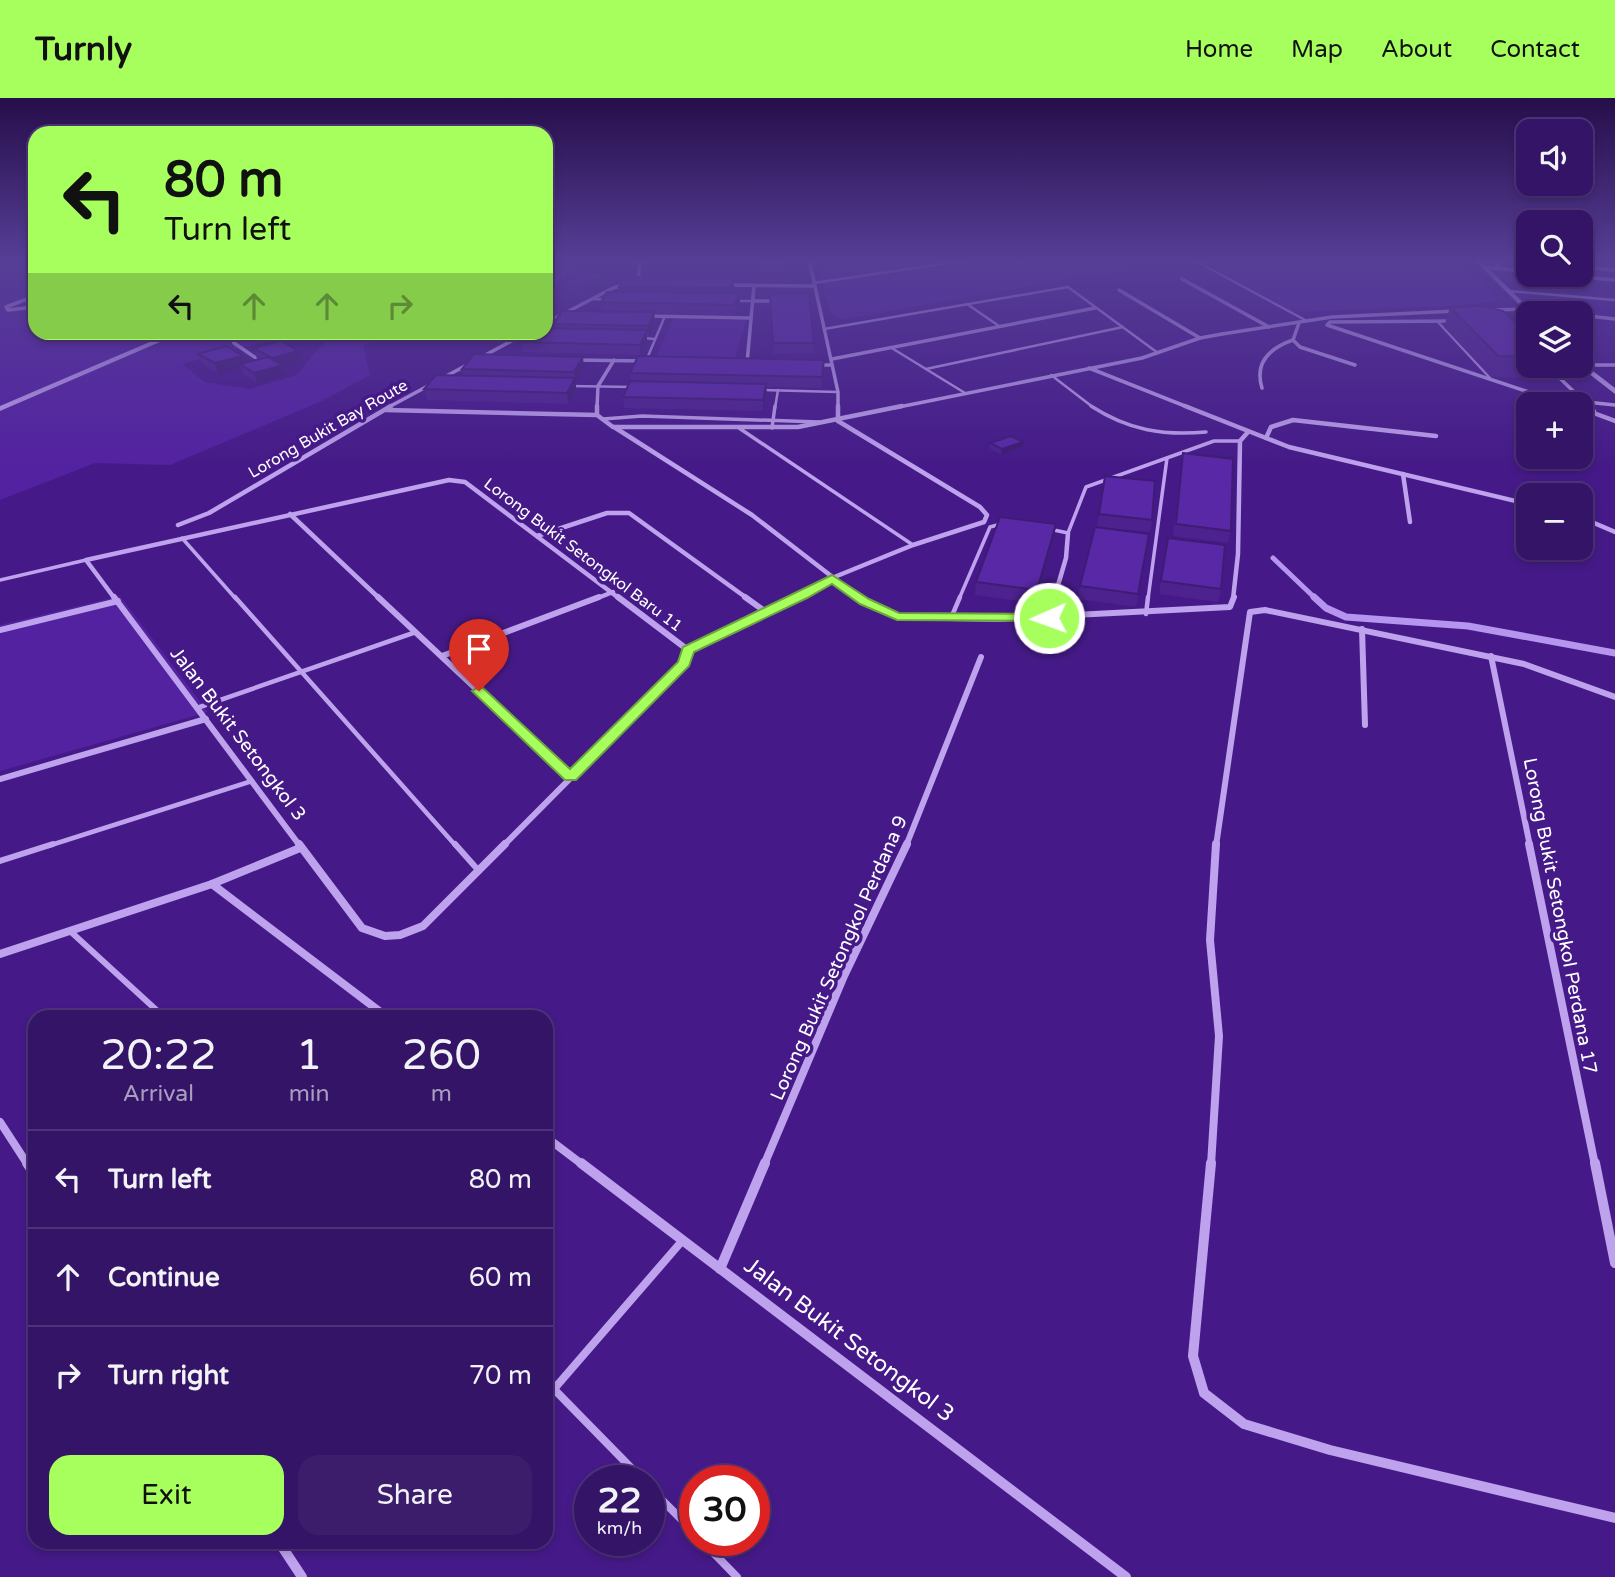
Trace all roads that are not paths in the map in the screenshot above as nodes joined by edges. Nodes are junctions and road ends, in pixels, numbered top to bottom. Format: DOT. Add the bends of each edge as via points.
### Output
graph roads {
  1 [pos="659,328"];
  2 [pos="750,328"];
  3 [pos="830,328"];
  4 [pos="989,328"];
  5 [pos="1118,328"];
  6 [pos="1124,328"];
  7 [pos="1183,328"];
  8 [pos="1264,328"];
  9 [pos="1297,328"];
  10 [pos="1335,328"];
  11 [pos="1444,328"];
  12 [pos="824,329"];
  13 [pos="642,338"];
  14 [pos="1200,338"];
  15 [pos="655,339"];
  16 [pos="161,340"];
  17 [pos="233,340"];
  18 [pos="514,340"];
  19 [pos="1293,340"];
  20 [pos="890,347"];
  21 [pos="1158,353"];
  22 [pos="256,358"];
  23 [pos="480,358"];
  24 [pos="491,358"];
  25 [pos="564,359"];
  26 [pos="832,359"];
  27 [pos="614,360"];
  28 [pos="646,361"];
  29 [pos="658,361"];
  30 [pos="734,363"];
  31 [pos="747,363"];
  32 [pos="759,364"];
  33 [pos="1593,364"];
  34 [pos="808,365"];
  35 [pos="832,365"];
  36 [pos="1355,365"];
  37 [pos="1615,365"];
  38 [pos="1088,368"];
  39 [pos="926,369"];
  40 [pos="1593,374"];
  41 [pos="1052,375"];
  42 [pos="1561,378"];
  43 [pos="1491,379"];
  44 [pos="433,382"];
  45 [pos="447,383"];
  46 [pos="557,385"];
  47 [pos="598,386"];
  48 [pos="640,387"];
  49 [pos="1262,388"];
  50 [pos="750,390"];
  51 [pos="778,390"];
  52 [pos="838,392"];
  53 [pos="1529,392"];
  54 [pos="1575,392"];
  55 [pos="965,393"];
  56 [pos="1615,393"];
  57 [pos="1593,403"];
  58 [pos="1615,405"];
  59 [pos="0,409"];
  60 [pos="386,410"];
  61 [pos="1593,413"];
  62 [pos="597,415"];
  63 [pos="603,419"];
  64 [pos="774,419"];
  65 [pos="838,421"];
  66 [pos="1615,421"];
  67 [pos="826,422"];
  68 [pos="613,427"];
  69 [pos="739,428"];
  70 [pos="772,428"];
  71 [pos="1206,432"];
  72 [pos="1248,432"];
  73 [pos="1436,436"];
  74 [pos="1266,439"];
  75 [pos="1240,441"];
  76 [pos="1167,458"];
  77 [pos="1403,474"];
  78 [pos="1516,501"];
  79 [pos="290,514"];
  80 [pos="1410,522"];
  81 [pos="1005,523"];
  82 [pos="1593,523"];
  83 [pos="178,525"];
  84 [pos="1047,528"];
  85 [pos="1615,532"];
  86 [pos="1068,533"];
  87 [pos="537,536"];
  88 [pos="182,538"];
  89 [pos="914,545"];
  90 [pos="86,560"];
  91 [pos="832,578"];
  92 [pos="0,580"];
  93 [pos="612,592"];
  94 [pos="118,601"];
  95 [pos="766,612"];
  96 [pos="1146,614"];
  97 [pos="951,618"];
  98 [pos="1049,618"];
  99 [pos="1362,629"];
  100 [pos="0,630"];
  101 [pos="416,632"];
  102 [pos="688,650"];
  103 [pos="442,656"];
  104 [pos="1492,656"];
  105 [pos="981,657"];
  106 [pos="301,672"];
  107 [pos="1615,697"];
  108 [pos="197,708"];
  109 [pos="206,719"];
  110 [pos="1365,725"];
  111 [pos="570,777"];
  112 [pos="0,779"];
  113 [pos="252,781"];
  114 [pos="300,848"];
  115 [pos="0,861"];
  116 [pos="478,871"];
  117 [pos="212,884"];
  118 [pos="70,931"];
  119 [pos="0,954"];
  120 [pos="156,1010"];
  121 [pos="378,1010"];
  122 [pos="0,1122"];
  123 [pos="553,1142"];
  124 [pos="28,1164"];
  125 [pos="682,1241"];
  126 [pos="1615,1264"];
  127 [pos="720,1269"];
  128 [pos="554,1389"];
  129 [pos="628,1465"];
  130 [pos="665,1503"];
  131 [pos="679,1517"];
  132 [pos="1615,1518"];
  133 [pos="284,1549"];
  134 [pos="717,1556"];
  135 [pos="302,1577"];
  136 [pos="737,1577"];
  137 [pos="1126,1577"];
  1 -- 15 [label="lane"];
  2 -- 31 [label="street"];
  3 -- 12 [label="lane"];
  4 -- 20 [label="street"];
  5 -- 39 [label="lane"];
  6 -- 21 [label="lane"];
  7 -- 14 [label="street"];
  8 -- 14 [label="street"];
  9 -- 19 [label="street"];
  10 -- 43 [label="street"];
  11 -- 43 [label="lane"];
  12 -- 26 [label="street"];
  13 -- 15 [label="lane"];
  14 -- 21 [label="street"];
  15 -- 28 [label="lane"];
  16 -- 59 [label="street"];
  17 -- 22 [label="street"];
  18 -- 23 [label="street, Lorong Bukit Bay Route"];
  19 -- 36 [label="street" via="1304,349"];
  19 -- 49 [label="street" via="1276,345 1264,359 1258,381"];
  20 -- 26 [label="street"];
  20 -- 39 [label="lane"];
  21 -- 38 [label="street"];
  23 -- 24 [label="street"];
  23 -- 44 [label="street, Lorong Bukit Bay Route"];
  25 -- 27 [label="street"];
  26 -- 35 [label="street"];
  27 -- 28 [label="street"];
  27 -- 47 [label="street"];
  28 -- 29 [label="street"];
  30 -- 31 [label="street"];
  31 -- 32 [label="street"];
  33 -- 37 [label="street"];
  34 -- 35 [label="street"];
  35 -- 52 [label="street"];
  38 -- 41 [label="street"];
  38 -- 72 [label="street"];
  39 -- 55 [label="lane"];
  40 -- 56 [label="street"];
  41 -- 55 [label="street"];
  41 -- 71 [label="lane" via="1104,416 1128,427 1170,435"];
  42 -- 54 [label="street"];
  43 -- 53 [label="street"];
  44 -- 45 [label="lane"];
  44 -- 60 [label="street, Lorong Bukit Bay Route"];
  46 -- 47 [label="lane"];
  47 -- 48 [label="lane"];
  47 -- 62 [label="street"];
  50 -- 51 [label="lane"];
  51 -- 52 [label="lane"];
  51 -- 64 [label="lane"];
  52 -- 65 [label="street"];
  55 -- 65 [label="street"];
  57 -- 58 [label="street"];
  60 -- 62 [label="street"];
  60 -- 83 [label="street, Lorong Bukit Bay Route" via="209,513"];
  61 -- 66 [label="street"];
  62 -- 63 [label="street"];
  63 -- 64 [label="lane"];
  63 -- 68 [label="street"];
  64 -- 67 [label="lane"];
  64 -- 70 [label="lane"];
  65 -- 67 [label="street"];
  65 -- 89 [label="street" via="987,515 984,522"];
  67 -- 70 [label="street"];
  68 -- 69 [label="street"];
  68 -- 91 [label="street" via="752,514"];
  69 -- 70 [label="street"];
  69 -- 89 [label="lane"];
  72 -- 74 [label="street"];
  72 -- 75 [label="street"];
  73 -- 74 [label="street" via="1293,420 1270,427"];
  74 -- 77 [label="street"];
  75 -- 76 [label="lane" via="1214,441"];
  75 -- 96 [label="street" via="1233,603 1230,607"];
  76 -- 86 [label="lane" via="1086,487"];
  76 -- 96 [label="lane"];
  77 -- 78 [label="street"];
  77 -- 80 [label="street"];
  79 -- 87 [label="street, Lorong Bukit Setongkol Baru 11" via="449,480 465,482"];
  79 -- 88 [label="street"];
  79 -- 101 [label="street"];
  81 -- 97 [label="lane" via="990,527"];
  82 -- 85 [label="street"];
  84 -- 86 [label="lane"];
  86 -- 98 [label="street" via="1066,558"];
  87 -- 93 [label="street, Lorong Bukit Setongkol Baru 11"];
  87 -- 95 [label="street" via="607,513 629,513"];
  88 -- 90 [label="street"];
  88 -- 106 [label="lane"];
  89 -- 91 [label="street"];
  90 -- 92 [label="lane"];
  90 -- 94 [label="street, Jalan Bukit Setongkol 3"];
  91 -- 95 [label="street"];
  91 -- 97 [label="street" via="865,602 897,617"];
  93 -- 102 [label="street, Lorong Bukit Setongkol Baru 11"];
  93 -- 103 [label="street"];
  94 -- 100 [label="street"];
  94 -- 108 [label="street, Jalan Bukit Setongkol 3"];
  95 -- 102 [label="street"];
  96 -- 98 [label="street"];
  97 -- 98 [label="street"];
  99 -- 104 [label="street"];
  99 -- 110 [label="street"];
  99 -- 132 [label="street" via="1265,610 1250,612 1247,619 1213,875 1210,940 1219,1036 1193,1356 1204,1393 1244,1424 1330,1450"];
  101 -- 103 [label="street"];
  101 -- 106 [label="lane"];
  102 -- 111 [label="street, Lorong Bukit Setongkol Baru 11" via="684,664"];
  103 -- 111 [label="street"];
  104 -- 107 [label="street"];
  104 -- 126 [label="street, Lorong Bukit Setongkol Perdana 17"];
  105 -- 127 [label="street, Lorong Bukit Setongkol Perdana 9" via="917,822 844,976"];
  106 -- 108 [label="lane"];
  106 -- 116 [label="lane"];
  108 -- 109 [label="street, Jalan Bukit Setongkol 3"];
  109 -- 112 [label="street"];
  109 -- 113 [label="street, Jalan Bukit Setongkol 3"];
  111 -- 116 [label="street"];
  113 -- 114 [label="street, Jalan Bukit Setongkol 3"];
  113 -- 115 [label="lane"];
  114 -- 116 [label="street, Jalan Bukit Setongkol 3" via="362,928 388,937 423,926"];
  114 -- 117 [label="street"];
  117 -- 118 [label="street"];
  117 -- 121 [label="street"];
  118 -- 119 [label="street"];
  118 -- 120 [label="lane"];
  122 -- 124 [label="street"];
  123 -- 125 [label="street, Jalan Bukit Setongkol 3"];
  125 -- 127 [label="street, Jalan Bukit Setongkol 3"];
  125 -- 128 [label="lane"];
  127 -- 137 [label="street, Jalan Bukit Setongkol 3"];
  128 -- 129 [label="lane"];
  130 -- 131 [label="lane"];
  133 -- 135 [label="street"];
  134 -- 136 [label="lane"];
}
